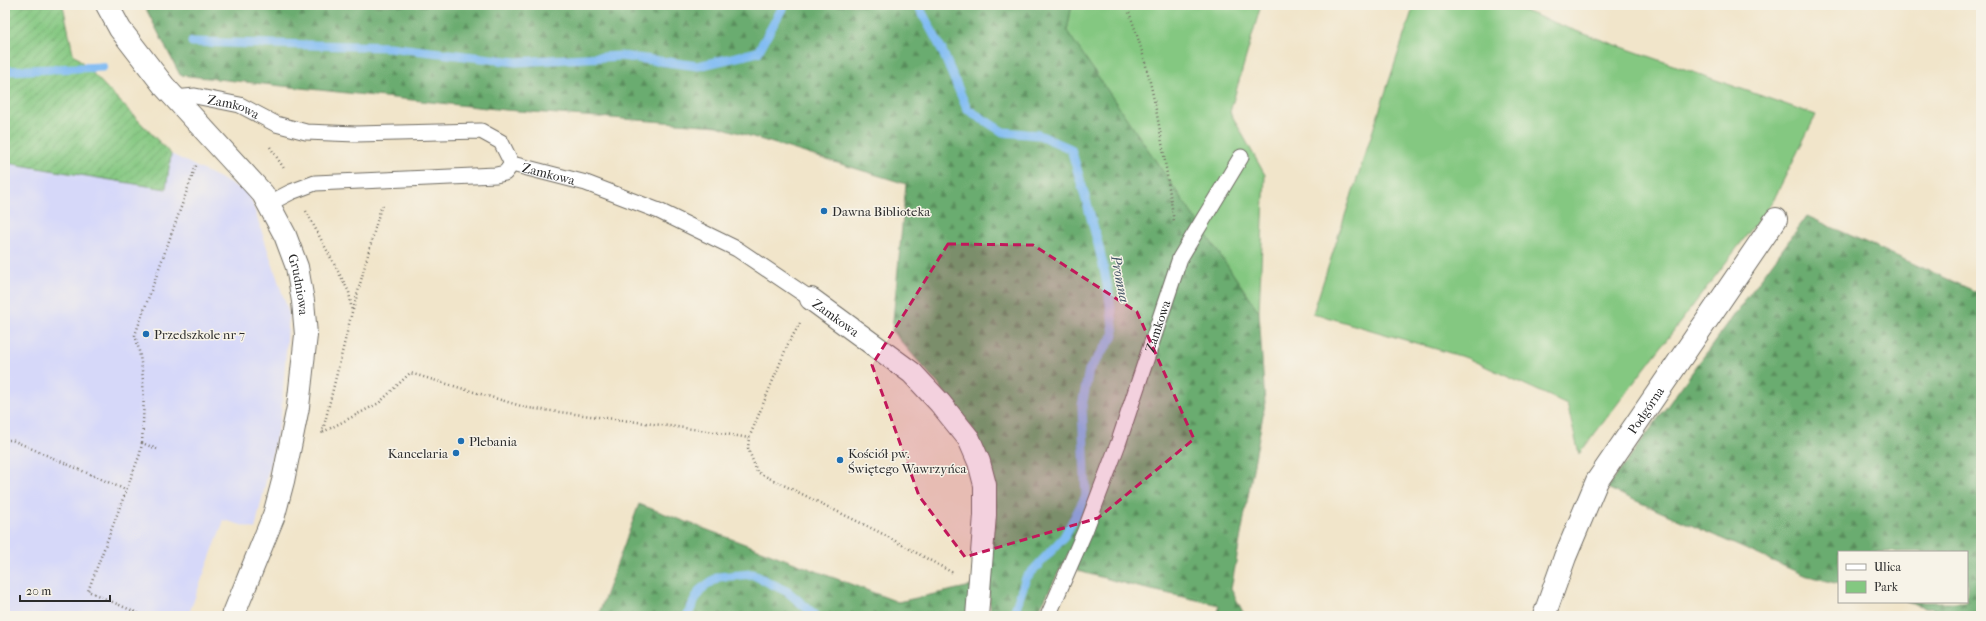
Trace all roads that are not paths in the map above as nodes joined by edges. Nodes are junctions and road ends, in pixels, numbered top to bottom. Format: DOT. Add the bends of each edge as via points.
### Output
graph roads {
  1 [pos="107,5"];
  2 [pos="175,98"];
  3 [pos="1241,157"];
  4 [pos="512,164"];
  5 [pos="268,204"];
  6 [pos="1776,219"];
  7 [pos="807,308"];
  8 [pos="233,616"];
  9 [pos="977,616"];
  10 [pos="1048,616"];
  11 [pos="1544,616"];
  1 -- 2 [label="street, Grudniowa" via="120,29"];
  2 -- 4 [label="lane, Zamkowa" via="195,96 240,105 276,124 306,132 356,134 481,131 501,142"];
  2 -- 5 [label="street, Grudniowa" via="258,188"];
  3 -- 10 [label="lane, Zamkowa" via="1180,258 1118,444 1085,531"];
  4 -- 5 [label="lane, Zamkowa" via="505,173 496,175 315,183"];
  4 -- 7 [label="lane, Zamkowa" via="586,182 659,211 737,249"];
  5 -- 8 [label="street, Grudniowa" via="285,235 297,267 306,336 298,407 283,481 274,514"];
  6 -- 11 [label="street, Podgórna" via="1597,481 1565,557"];
  7 -- 9 [label="street, Zamkowa" via="912,373 969,439 985,485"];
}
